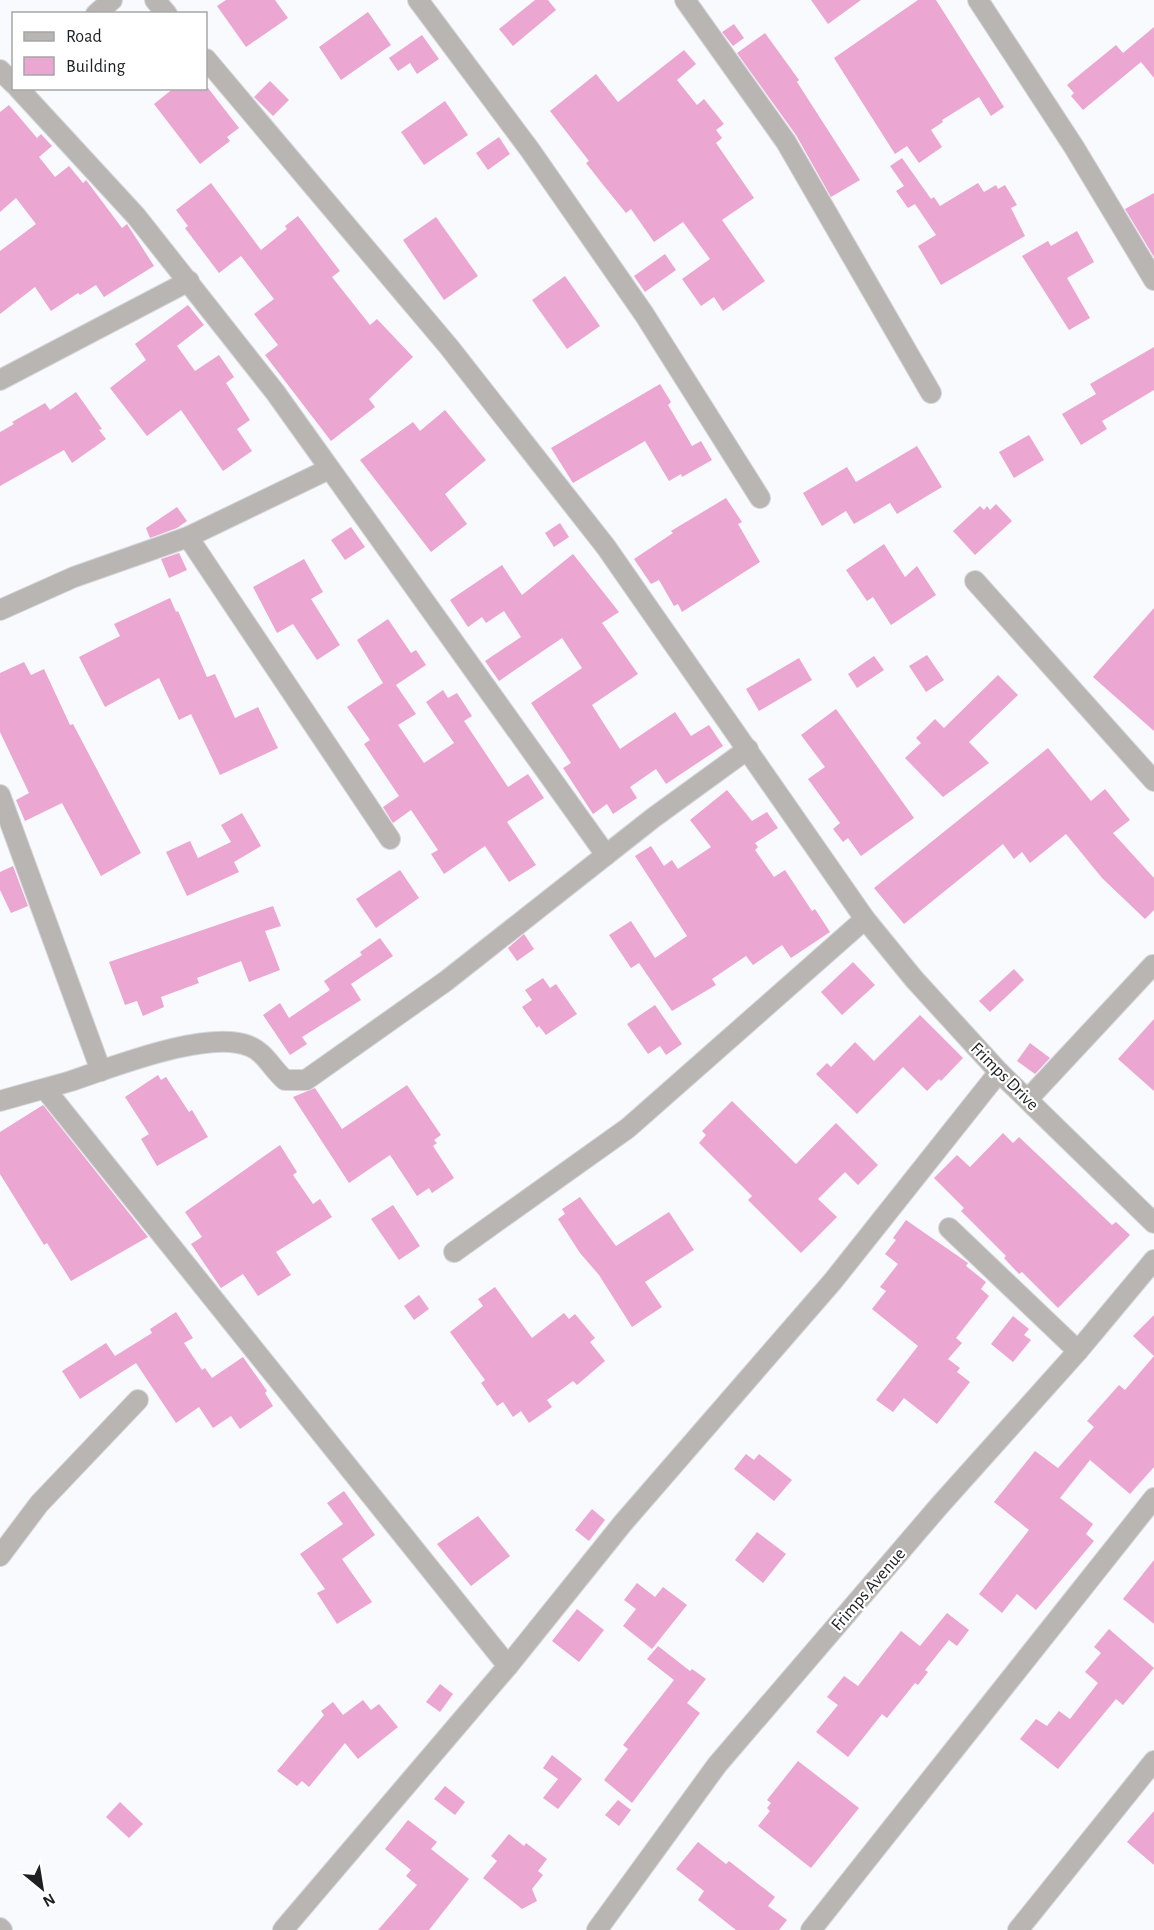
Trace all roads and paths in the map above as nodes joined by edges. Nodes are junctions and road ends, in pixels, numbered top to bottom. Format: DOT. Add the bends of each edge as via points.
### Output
graph roads {
  1 [pos="112,0"];
  2 [pos="155,0"];
  3 [pos="418,0"];
  4 [pos="685,0"];
  5 [pos="978,0"];
  6 [pos="98,12"];
  7 [pos="165,12"];
  8 [pos="207,59"];
  9 [pos="17,90"];
  10 [pos="1154,280"];
  11 [pos="189,281"];
  12 [pos="0,380"];
  13 [pos="931,393"];
  14 [pos="329,469"];
  15 [pos="760,498"];
  16 [pos="188,537"];
  17 [pos="975,581"];
  18 [pos="0,610"];
  19 [pos="748,749"];
  20 [pos="1154,782"];
  21 [pos="0,795"];
  22 [pos="390,839"];
  23 [pos="606,855"];
  24 [pos="866,920"];
  25 [pos="1153,965"];
  26 [pos="101,1071"];
  27 [pos="999,1072"];
  28 [pos="45,1089"];
  29 [pos="1028,1099"];
  30 [pos="0,1101"];
  31 [pos="1154,1223"];
  32 [pos="949,1228"];
  33 [pos="454,1252"];
  34 [pos="1154,1260"];
  35 [pos="1078,1351"];
  36 [pos="138,1400"];
  37 [pos="1154,1498"];
  38 [pos="0,1556"];
  39 [pos="508,1666"];
  40 [pos="1154,1761"];
  41 [pos="283,1930"];
  42 [pos="597,1930"];
  43 [pos="811,1930"];
  44 [pos="1018,1930"];
  1 -- 6 [label="street"];
  2 -- 7 [label="street"];
  3 -- 15 [label="street" via="530,150 644,314"];
  4 -- 13 [label="street" via="786,142"];
  5 -- 10 [label="street" via="1074,147"];
  8 -- 19 [label="street, Frimps Drive" via="449,347 606,546"];
  9 -- 11 [label="street" via="136,216"];
  11 -- 12 [label="street"];
  11 -- 14 [label="street"];
  14 -- 16 [label="street"];
  14 -- 23 [label="street"];
  16 -- 18 [label="street" via="74,577"];
  16 -- 22 [label="street"];
  17 -- 20 [label="street"];
  19 -- 23 [label="street"];
  19 -- 24 [label="street, Frimps Drive"];
  21 -- 26 [label="street"];
  23 -- 26 [label="street" via="446,981 306,1080 285,1080 257,1049 236,1042 190,1046"];
  24 -- 27 [label="street, Frimps Drive"];
  24 -- 33 [label="street" via="628,1128"];
  25 -- 29 [label="street"];
  26 -- 28 [label="street"];
  27 -- 29 [label="street, Frimps Drive"];
  27 -- 39 [label="street" via="833,1281 623,1522"];
  28 -- 30 [label="street"];
  28 -- 39 [label="street"];
  29 -- 31 [label="street, Frimps Drive"];
  32 -- 35 [label="street"];
  34 -- 35 [label="street, Frimps Avenue"];
  35 -- 42 [label="street, Frimps Avenue" via="717,1765"];
  36 -- 38 [label="street" via="39,1504"];
  37 -- 43 [label="street"];
  39 -- 41 [label="street"];
  40 -- 44 [label="street"];
}
